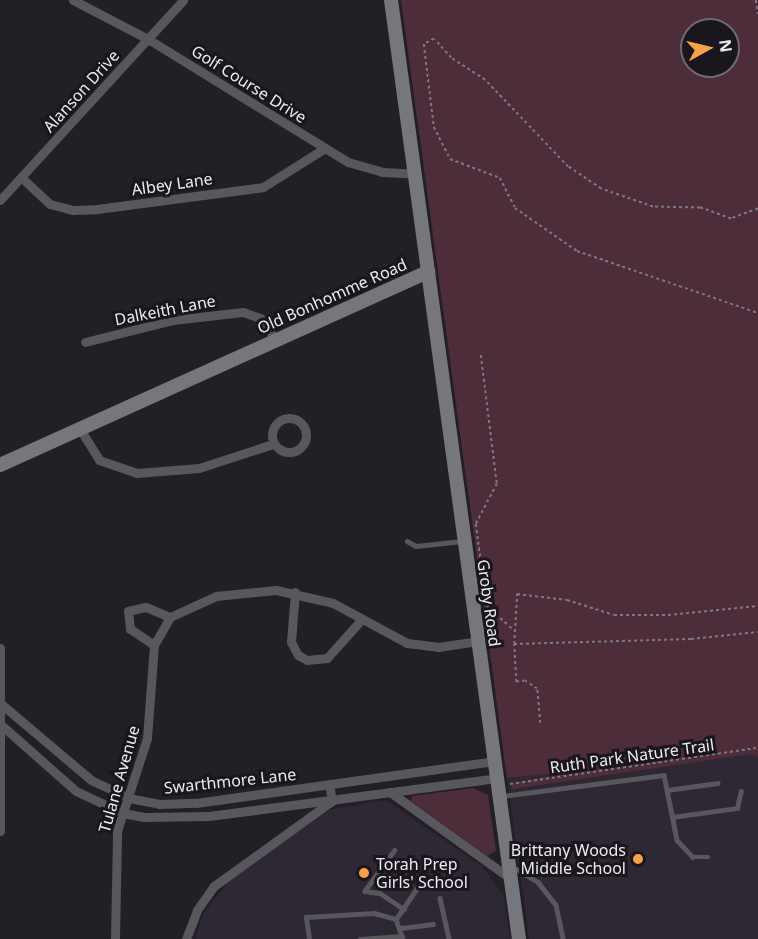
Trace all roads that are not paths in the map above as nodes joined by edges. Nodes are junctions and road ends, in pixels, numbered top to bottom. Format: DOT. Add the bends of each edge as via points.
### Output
graph roads {
  1 [pos="73,0"];
  2 [pos="183,0"];
  3 [pos="391,0"];
  4 [pos="148,39"];
  5 [pos="325,148"];
  6 [pos="415,174"];
  7 [pos="22,179"];
  8 [pos="0,200"];
  9 [pos="428,272"];
  10 [pos="275,339"];
  11 [pos="85,342"];
  12 [pos="80,429"];
  13 [pos="273,444"];
  14 [pos="0,465"];
  15 [pos="464,540"];
  16 [pos="407,542"];
  17 [pos="295,592"];
  18 [pos="170,617"];
  19 [pos="362,619"];
  20 [pos="478,641"];
  21 [pos="154,645"];
  22 [pos="0,648"];
  23 [pos="1,703"];
  24 [pos="1,725"];
  25 [pos="494,761"];
  26 [pos="503,781"];
  27 [pos="718,783"];
  28 [pos="329,784"];
  29 [pos="667,790"];
  30 [pos="741,791"];
  31 [pos="390,792"];
  32 [pos="499,796"];
  33 [pos="129,798"];
  34 [pos="332,801"];
  35 [pos="123,813"];
  36 [pos="672,817"];
  37 [pos="0,831"];
  38 [pos="395,850"];
  39 [pos="708,857"];
  40 [pos="510,872"];
  41 [pos="419,885"];
  42 [pos="440,898"];
  43 [pos="404,909"];
  44 [pos="396,919"];
  45 [pos="433,924"];
  46 [pos="400,928"];
  47 [pos="403,937"];
  48 [pos="516,938"];
  49 [pos="115,939"];
  50 [pos="186,939"];
  51 [pos="309,939"];
  52 [pos="360,939"];
  53 [pos="449,939"];
  54 [pos="563,939"];
  1 -- 4 [label="street, Golf Course Drive"];
  2 -- 4 [label="street, Alanson Drive"];
  3 -- 6 [label="street, Old Bonhomme Road"];
  4 -- 5 [label="street, Golf Course Drive"];
  4 -- 7 [label="street, Alanson Drive"];
  5 -- 6 [label="street, Golf Course Drive" via="368,170"];
  5 -- 7 [label="street, Albey Lane" via="262,187 97,209 50,204"];
  6 -- 9 [label="street, Old Bonhomme Road"];
  7 -- 8 [label="street, Alanson Drive"];
  9 -- 10 [label="street, Old Bonhomme Road"];
  9 -- 15 [label="street, Groby Road"];
  10 -- 11 [label="street, Dalkeith Lane" via="262,320 243,312 173,320"];
  10 -- 12 [label="street, Old Bonhomme Road"];
  12 -- 13 [label="street" via="99,460 122,472 199,468"];
  12 -- 14 [label="street, Old Bonhomme Road"];
  15 -- 16 [label="lane" via="416,546"];
  15 -- 20 [label="street, Groby Road"];
  17 -- 18 [label="street" via="216,596"];
  17 -- 19 [label="street" via="333,603"];
  17 -- 19 [label="street" via="291,642 298,655 307,660 327,658"];
  18 -- 21 [label="street, Tulane Avenue"];
  18 -- 21 [label="street" via="146,607 128,611 130,629"];
  19 -- 20 [label="street" via="407,643 438,647"];
  20 -- 25 [label="street, Groby Road"];
  21 -- 33 [label="street, Tulane Avenue" via="151,718"];
  22 -- 23 [label="street"];
  23 -- 24 [label="street"];
  23 -- 33 [label="street, Swarthmore Lane" via="91,780"];
  24 -- 35 [label="street, Swarthmore Lane" via="76,791"];
  24 -- 37 [label="street"];
  25 -- 26 [label="street, Groby Road"];
  25 -- 28 [label="street, Swarthmore Lane"];
  26 -- 31 [label="street, Swarthmore Lane"];
  26 -- 32 [label="street, Groby Road"];
  27 -- 29 [label="lane"];
  28 -- 33 [label="street, Swarthmore Lane" via="186,803"];
  28 -- 34 [label="street"];
  29 -- 32 [label="lane" via="664,775"];
  29 -- 36 [label="lane"];
  30 -- 36 [label="lane" via="737,808"];
  31 -- 34 [label="street, Swarthmore Lane"];
  31 -- 40 [label="street"];
  32 -- 40 [label="street, Groby Road"];
  33 -- 35 [label="street, Tulane Avenue"];
  34 -- 35 [label="street, Swarthmore Lane" via="188,818"];
  34 -- 50 [label="street" via="228,872 205,897"];
  35 -- 49 [label="street, Tulane Avenue" via="117,831"];
  36 -- 39 [label="lane" via="677,840 685,851 693,857"];
  38 -- 43 [label="lane" via="365,891 380,893"];
  40 -- 48 [label="street, Groby Road"];
  40 -- 54 [label="lane" via="547,892 563,924"];
  41 -- 43 [label="lane"];
  42 -- 53 [label="lane"];
  43 -- 44 [label="lane"];
  44 -- 46 [label="lane"];
  44 -- 51 [label="lane" via="374,913 306,917"];
  45 -- 46 [label="lane"];
  46 -- 47 [label="lane"];
  47 -- 52 [label="lane"];
}
